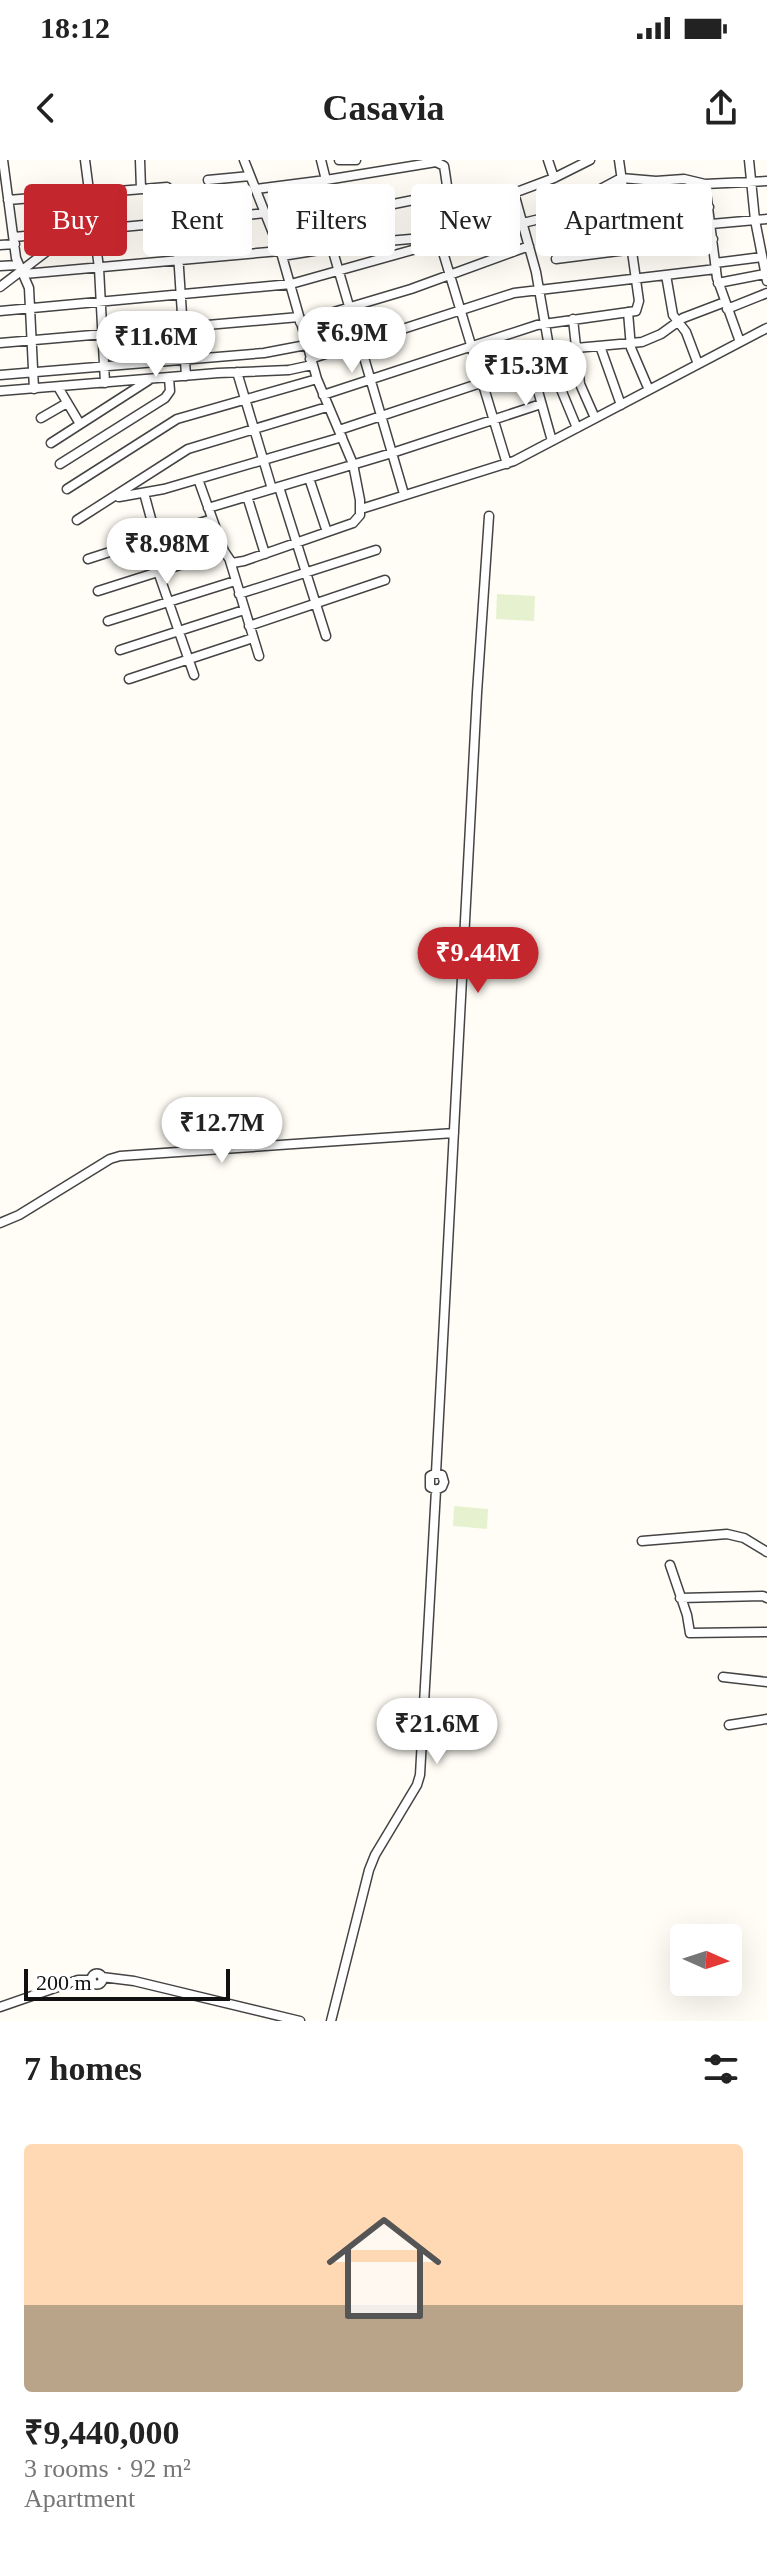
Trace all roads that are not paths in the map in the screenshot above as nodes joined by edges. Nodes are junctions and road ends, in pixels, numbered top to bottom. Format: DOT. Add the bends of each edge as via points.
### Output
graph roads {
  1 [pos="3,160"];
  2 [pos="85,160"];
  3 [pos="140,160"];
  4 [pos="245,160"];
  5 [pos="321,160"];
  6 [pos="339,160"];
  7 [pos="356,160"];
  8 [pos="377,160"];
  9 [pos="548,160"];
  10 [pos="590,160"];
  11 [pos="619,160"];
  12 [pos="749,160"];
  13 [pos="2,172"];
  14 [pos="379,172"];
  15 [pos="250,176"];
  16 [pos="554,178"];
  17 [pos="621,178"];
  18 [pos="208,180"];
  19 [pos="326,180"];
  20 [pos="767,181"];
  21 [pos="751,182"];
  22 [pos="88,184"];
  23 [pos="447,184"];
  24 [pos="610,184"];
  25 [pos="622,184"];
  26 [pos="705,184"];
  27 [pos="141,189"];
  28 [pos="256,189"];
  29 [pos="127,190"];
  30 [pos="520,191"];
  31 [pos="411,200"];
  32 [pos="6,206"];
  33 [pos="520,213"];
  34 [pos="267,218"];
  35 [pos="252,219"];
  36 [pos="767,219"];
  37 [pos="536,220"];
  38 [pos="755,220"];
  39 [pos="523,223"];
  40 [pos="712,224"];
  41 [pos="712,232"];
  42 [pos="24,238"];
  43 [pos="713,239"];
  44 [pos="763,239"];
  45 [pos="14,240"];
  46 [pos="0,245"];
  47 [pos="529,246"];
  48 [pos="411,251"];
  49 [pos="268,254"];
  50 [pos="40,256"];
  51 [pos="98,256"];
  52 [pos="179,256"];
  53 [pos="282,256"];
  54 [pos="334,256"];
  55 [pos="446,256"];
  56 [pos="581,256"];
  57 [pos="632,256"];
  58 [pos="762,257"];
  59 [pos="556,259"];
  60 [pos="180,262"];
  61 [pos="0,266"];
  62 [pos="716,266"];
  63 [pos="99,268"];
  64 [pos="22,270"];
  65 [pos="338,272"];
  66 [pos="766,272"];
  67 [pos="450,273"];
  68 [pos="666,275"];
  69 [pos="636,279"];
  70 [pos="718,283"];
  71 [pos="291,284"];
  72 [pos="0,287"];
  73 [pos="540,291"];
  74 [pos="767,293"];
  75 [pos="182,295"];
  76 [pos="102,301"];
  77 [pos="726,305"];
  78 [pos="30,308"];
  79 [pos="349,308"];
  80 [pos="461,310"];
  81 [pos="0,311"];
  82 [pos="628,312"];
  83 [pos="573,319"];
  84 [pos="299,320"];
  85 [pos="677,322"];
  86 [pos="545,323"];
  87 [pos="183,327"];
  88 [pos="767,328"];
  89 [pos="103,334"];
  90 [pos="31,340"];
  91 [pos="740,342"];
  92 [pos="0,343"];
  93 [pos="359,343"];
  94 [pos="630,344"];
  95 [pos="306,345"];
  96 [pos="600,346"];
  97 [pos="473,347"];
  98 [pos="576,348"];
  99 [pos="185,360"];
  100 [pos="550,360"];
  101 [pos="311,362"];
  102 [pos="698,364"];
  103 [pos="531,366"];
  104 [pos="105,367"];
  105 [pos="237,372"];
  106 [pos="33,373"];
  107 [pos="0,375"];
  108 [pos="186,376"];
  109 [pos="169,378"];
  110 [pos="149,379"];
  111 [pos="317,379"];
  112 [pos="370,380"];
  113 [pos="105,383"];
  114 [pos="483,383"];
  115 [pos="58,387"];
  116 [pos="34,389"];
  117 [pos="649,390"];
  118 [pos="0,391"];
  119 [pos="323,395"];
  120 [pos="244,399"];
  121 [pos="67,403"];
  122 [pos="541,404"];
  123 [pos="621,405"];
  124 [pos="327,407"];
  125 [pos="381,416"];
  126 [pos="41,418"];
  127 [pos="595,418"];
  128 [pos="494,420"];
  129 [pos="80,424"];
  130 [pos="577,428"];
  131 [pos="253,429"];
  132 [pos="341,434"];
  133 [pos="552,441"];
  134 [pos="51,443"];
  135 [pos="392,453"];
  136 [pos="263,460"];
  137 [pos="60,464"];
  138 [pos="353,464"];
  139 [pos="507,464"];
  140 [pos="309,478"];
  141 [pos="198,479"];
  142 [pos="276,488"];
  143 [pos="67,489"];
  144 [pos="144,493"];
  145 [pos="404,494"];
  146 [pos="247,496"];
  147 [pos="114,498"];
  148 [pos="208,508"];
  149 [pos="361,509"];
  150 [pos="489,516"];
  151 [pos="212,519"];
  152 [pos="77,520"];
  153 [pos="327,532"];
  154 [pos="152,538"];
  155 [pos="296,542"];
  156 [pos="376,550"];
  157 [pos="224,551"];
  158 [pos="265,554"];
  159 [pos="88,559"];
  160 [pos="230,561"];
  161 [pos="159,572"];
  162 [pos="306,573"];
  163 [pos="385,580"];
  164 [pos="235,581"];
  165 [pos="98,591"];
  166 [pos="239,594"];
  167 [pos="169,602"];
  168 [pos="316,603"];
  169 [pos="244,610"];
  170 [pos="108,621"];
  171 [pos="249,626"];
  172 [pos="179,630"];
  173 [pos="326,636"];
  174 [pos="253,638"];
  175 [pos="120,650"];
  176 [pos="259,656"];
  177 [pos="189,660"];
  178 [pos="194,675"];
  179 [pos="129,679"];
  180 [pos="454,1133"];
  181 [pos="0,1223"];
  182 [pos="642,1541"];
  183 [pos="767,1552"];
  184 [pos="670,1565"];
  185 [pos="680,1598"];
  186 [pos="767,1598"];
  187 [pos="767,1632"];
  188 [pos="723,1677"];
  189 [pos="767,1682"];
  190 [pos="767,1719"];
  191 [pos="729,1725"];
  192 [pos="0,2007"];
  193 [pos="300,2021"];
  194 [pos="331,2021"];
  1 -- 13 [label="street"];
  2 -- 22 [label="street"];
  3 -- 27 [label="street"];
  4 -- 15 [label="street"];
  5 -- 19 [label="street"];
  6 -- 7 [label="street"];
  8 -- 14 [label="street"];
  9 -- 16 [label="street"];
  10 -- 16 [label="street"];
  11 -- 17 [label="street"];
  12 -- 21 [label="street"];
  13 -- 32 [label="street"];
  14 -- 19 [label="street"];
  14 -- 23 [label="street" via="436,162 444,166"];
  15 -- 18 [label="street"];
  15 -- 28 [label="street"];
  16 -- 30 [label="street"];
  17 -- 24 [label="street"];
  17 -- 25 [label="street"];
  17 -- 26 [label="street"];
  19 -- 28 [label="street"];
  20 -- 21 [label="street"];
  21 -- 26 [label="street"];
  21 -- 38 [label="street"];
  27 -- 29 [label="street"];
  28 -- 34 [label="street"];
  31 -- 34 [label="street" via="359,211"];
  32 -- 45 [label="street"];
  33 -- 39 [label="street"];
  34 -- 35 [label="street"];
  36 -- 38 [label="street"];
  37 -- 39 [label="street"];
  38 -- 40 [label="street"];
  38 -- 44 [label="street"];
  39 -- 47 [label="street"];
  41 -- 43 [label="street"];
  42 -- 45 [label="street"];
  43 -- 62 [label="street"];
  44 -- 58 [label="street"];
  45 -- 46 [label="street"];
  45 -- 64 [label="street"];
  47 -- 67 [label="street"];
  47 -- 73 [label="street"];
  48 -- 65 [label="street"];
  49 -- 60 [label="street"];
  50 -- 64 [label="street"];
  51 -- 63 [label="street"];
  52 -- 60 [label="street"];
  53 -- 71 [label="street"];
  54 -- 65 [label="street"];
  55 -- 67 [label="street"];
  56 -- 59 [label="street"];
  57 -- 69 [label="street"];
  58 -- 62 [label="street"];
  58 -- 66 [label="street"];
  60 -- 63 [label="street"];
  60 -- 75 [label="street"];
  61 -- 64 [label="street"];
  62 -- 68 [label="street"];
  62 -- 70 [label="street"];
  63 -- 64 [label="street"];
  63 -- 76 [label="street"];
  64 -- 72 [label="street"];
  64 -- 78 [label="street"];
  65 -- 71 [label="street"];
  65 -- 79 [label="street"];
  66 -- 70 [label="street"];
  67 -- 79 [label="street"];
  67 -- 80 [label="street"];
  68 -- 69 [label="street"];
  68 -- 85 [label="street"];
  69 -- 73 [label="street"];
  69 -- 82 [label="street" via="639,304"];
  70 -- 77 [label="street"];
  71 -- 75 [label="street"];
  71 -- 84 [label="street"];
  73 -- 80 [label="street" via="514,293"];
  73 -- 86 [label="street"];
  74 -- 77 [label="street"];
  75 -- 76 [label="street"];
  75 -- 87 [label="street"];
  76 -- 78 [label="street"];
  76 -- 89 [label="street"];
  77 -- 85 [label="street"];
  77 -- 91 [label="street"];
  78 -- 81 [label="street"];
  78 -- 90 [label="street"];
  79 -- 84 [label="street"];
  79 -- 93 [label="street"];
  80 -- 93 [label="street"];
  80 -- 97 [label="street"];
  82 -- 83 [label="street"];
  82 -- 94 [label="street"];
  83 -- 86 [label="street"];
  83 -- 98 [label="street"];
  84 -- 87 [label="street"];
  84 -- 95 [label="street"];
  85 -- 94 [label="street" via="653,339"];
  85 -- 102 [label="street"];
  86 -- 97 [label="street"];
  86 -- 100 [label="street"];
  87 -- 89 [label="street"];
  87 -- 99 [label="street"];
  88 -- 91 [label="street"];
  89 -- 90 [label="street"];
  89 -- 104 [label="street"];
  90 -- 92 [label="street"];
  90 -- 106 [label="street"];
  91 -- 102 [label="street"];
  93 -- 101 [label="street"];
  93 -- 112 [label="street"];
  94 -- 96 [label="street"];
  94 -- 117 [label="street"];
  95 -- 99 [label="street"];
  95 -- 101 [label="street"];
  96 -- 98 [label="street"];
  96 -- 123 [label="street"];
  97 -- 112 [label="street"];
  97 -- 114 [label="street"];
  98 -- 127 [label="street" via="580,384"];
  99 -- 104 [label="street"];
  99 -- 108 [label="street"];
  100 -- 103 [label="street"];
  100 -- 130 [label="street"];
  101 -- 105 [label="street" via="289,370"];
  101 -- 111 [label="street"];
  102 -- 117 [label="street"];
  103 -- 114 [label="street"];
  103 -- 122 [label="street"];
  104 -- 106 [label="street"];
  104 -- 113 [label="street"];
  105 -- 108 [label="street"];
  105 -- 120 [label="street"];
  106 -- 107 [label="street"];
  106 -- 116 [label="street"];
  108 -- 109 [label="street"];
  109 -- 110 [label="street"];
  109 -- 137 [label="street" via="165,398"];
  110 -- 113 [label="street"];
  110 -- 129 [label="street"];
  111 -- 119 [label="street"];
  111 -- 120 [label="street"];
  112 -- 119 [label="street"];
  112 -- 125 [label="street"];
  113 -- 115 [label="street"];
  114 -- 125 [label="street"];
  114 -- 128 [label="street"];
  115 -- 116 [label="street"];
  115 -- 121 [label="street"];
  116 -- 118 [label="street"];
  117 -- 123 [label="street"];
  119 -- 124 [label="street"];
  120 -- 131 [label="street"];
  120 -- 143 [label="street" via="168,423"];
  121 -- 126 [label="street"];
  121 -- 129 [label="street"];
  122 -- 128 [label="street"];
  122 -- 133 [label="street"];
  123 -- 127 [label="street"];
  124 -- 131 [label="street"];
  124 -- 132 [label="street"];
  125 -- 132 [label="street"];
  125 -- 135 [label="street"];
  127 -- 130 [label="street"];
  128 -- 135 [label="street"];
  128 -- 139 [label="street"];
  129 -- 134 [label="street"];
  130 -- 133 [label="street"];
  131 -- 136 [label="street"];
  131 -- 147 [label="street" via="188,449"];
  132 -- 136 [label="street"];
  132 -- 138 [label="street"];
  133 -- 139 [label="street"];
  135 -- 138 [label="street"];
  135 -- 145 [label="street"];
  136 -- 141 [label="street"];
  136 -- 142 [label="street"];
  138 -- 140 [label="street"];
  138 -- 149 [label="street"];
  139 -- 145 [label="street"];
  140 -- 142 [label="street"];
  140 -- 153 [label="street"];
  141 -- 144 [label="street"];
  141 -- 148 [label="street"];
  142 -- 146 [label="street"];
  142 -- 155 [label="street"];
  144 -- 147 [label="street"];
  144 -- 154 [label="street"];
  145 -- 149 [label="street"];
  146 -- 148 [label="street"];
  146 -- 158 [label="street"];
  147 -- 152 [label="street"];
  148 -- 151 [label="street"];
  149 -- 153 [label="street" via="358,520"];
  150 -- 180 [label="street"];
  151 -- 154 [label="street"];
  151 -- 157 [label="street"];
  153 -- 155 [label="street"];
  154 -- 159 [label="street"];
  154 -- 161 [label="street"];
  155 -- 158 [label="street"];
  155 -- 162 [label="street"];
  156 -- 162 [label="street"];
  157 -- 160 [label="street"];
  157 -- 161 [label="street"];
  158 -- 160 [label="street"];
  160 -- 164 [label="street"];
  161 -- 165 [label="street"];
  161 -- 167 [label="street"];
  162 -- 166 [label="street"];
  162 -- 168 [label="street"];
  163 -- 168 [label="street"];
  164 -- 166 [label="street"];
  164 -- 167 [label="street"];
  166 -- 169 [label="street"];
  167 -- 170 [label="street"];
  167 -- 172 [label="street"];
  168 -- 171 [label="street"];
  168 -- 173 [label="street"];
  169 -- 171 [label="street"];
  169 -- 172 [label="street"];
  171 -- 174 [label="street"];
  172 -- 175 [label="street"];
  172 -- 177 [label="street"];
  174 -- 176 [label="street"];
  174 -- 177 [label="street"];
  177 -- 178 [label="street"];
  177 -- 179 [label="street"];
  180 -- 181 [label="street" via="120,1156"];
  180 -- 194 [label="street" via="436,1473 428,1481 436,1490 420,1775 369,1870"];
  182 -- 183 [label="street" via="727,1534"];
  184 -- 185 [label="street"];
  185 -- 186 [label="street"];
  185 -- 187 [label="street" via="692,1634"];
  188 -- 189 [label="street"];
  190 -- 191 [label="street"];
  192 -- 193 [label="street" via="92,1980 95,1973"];
}
